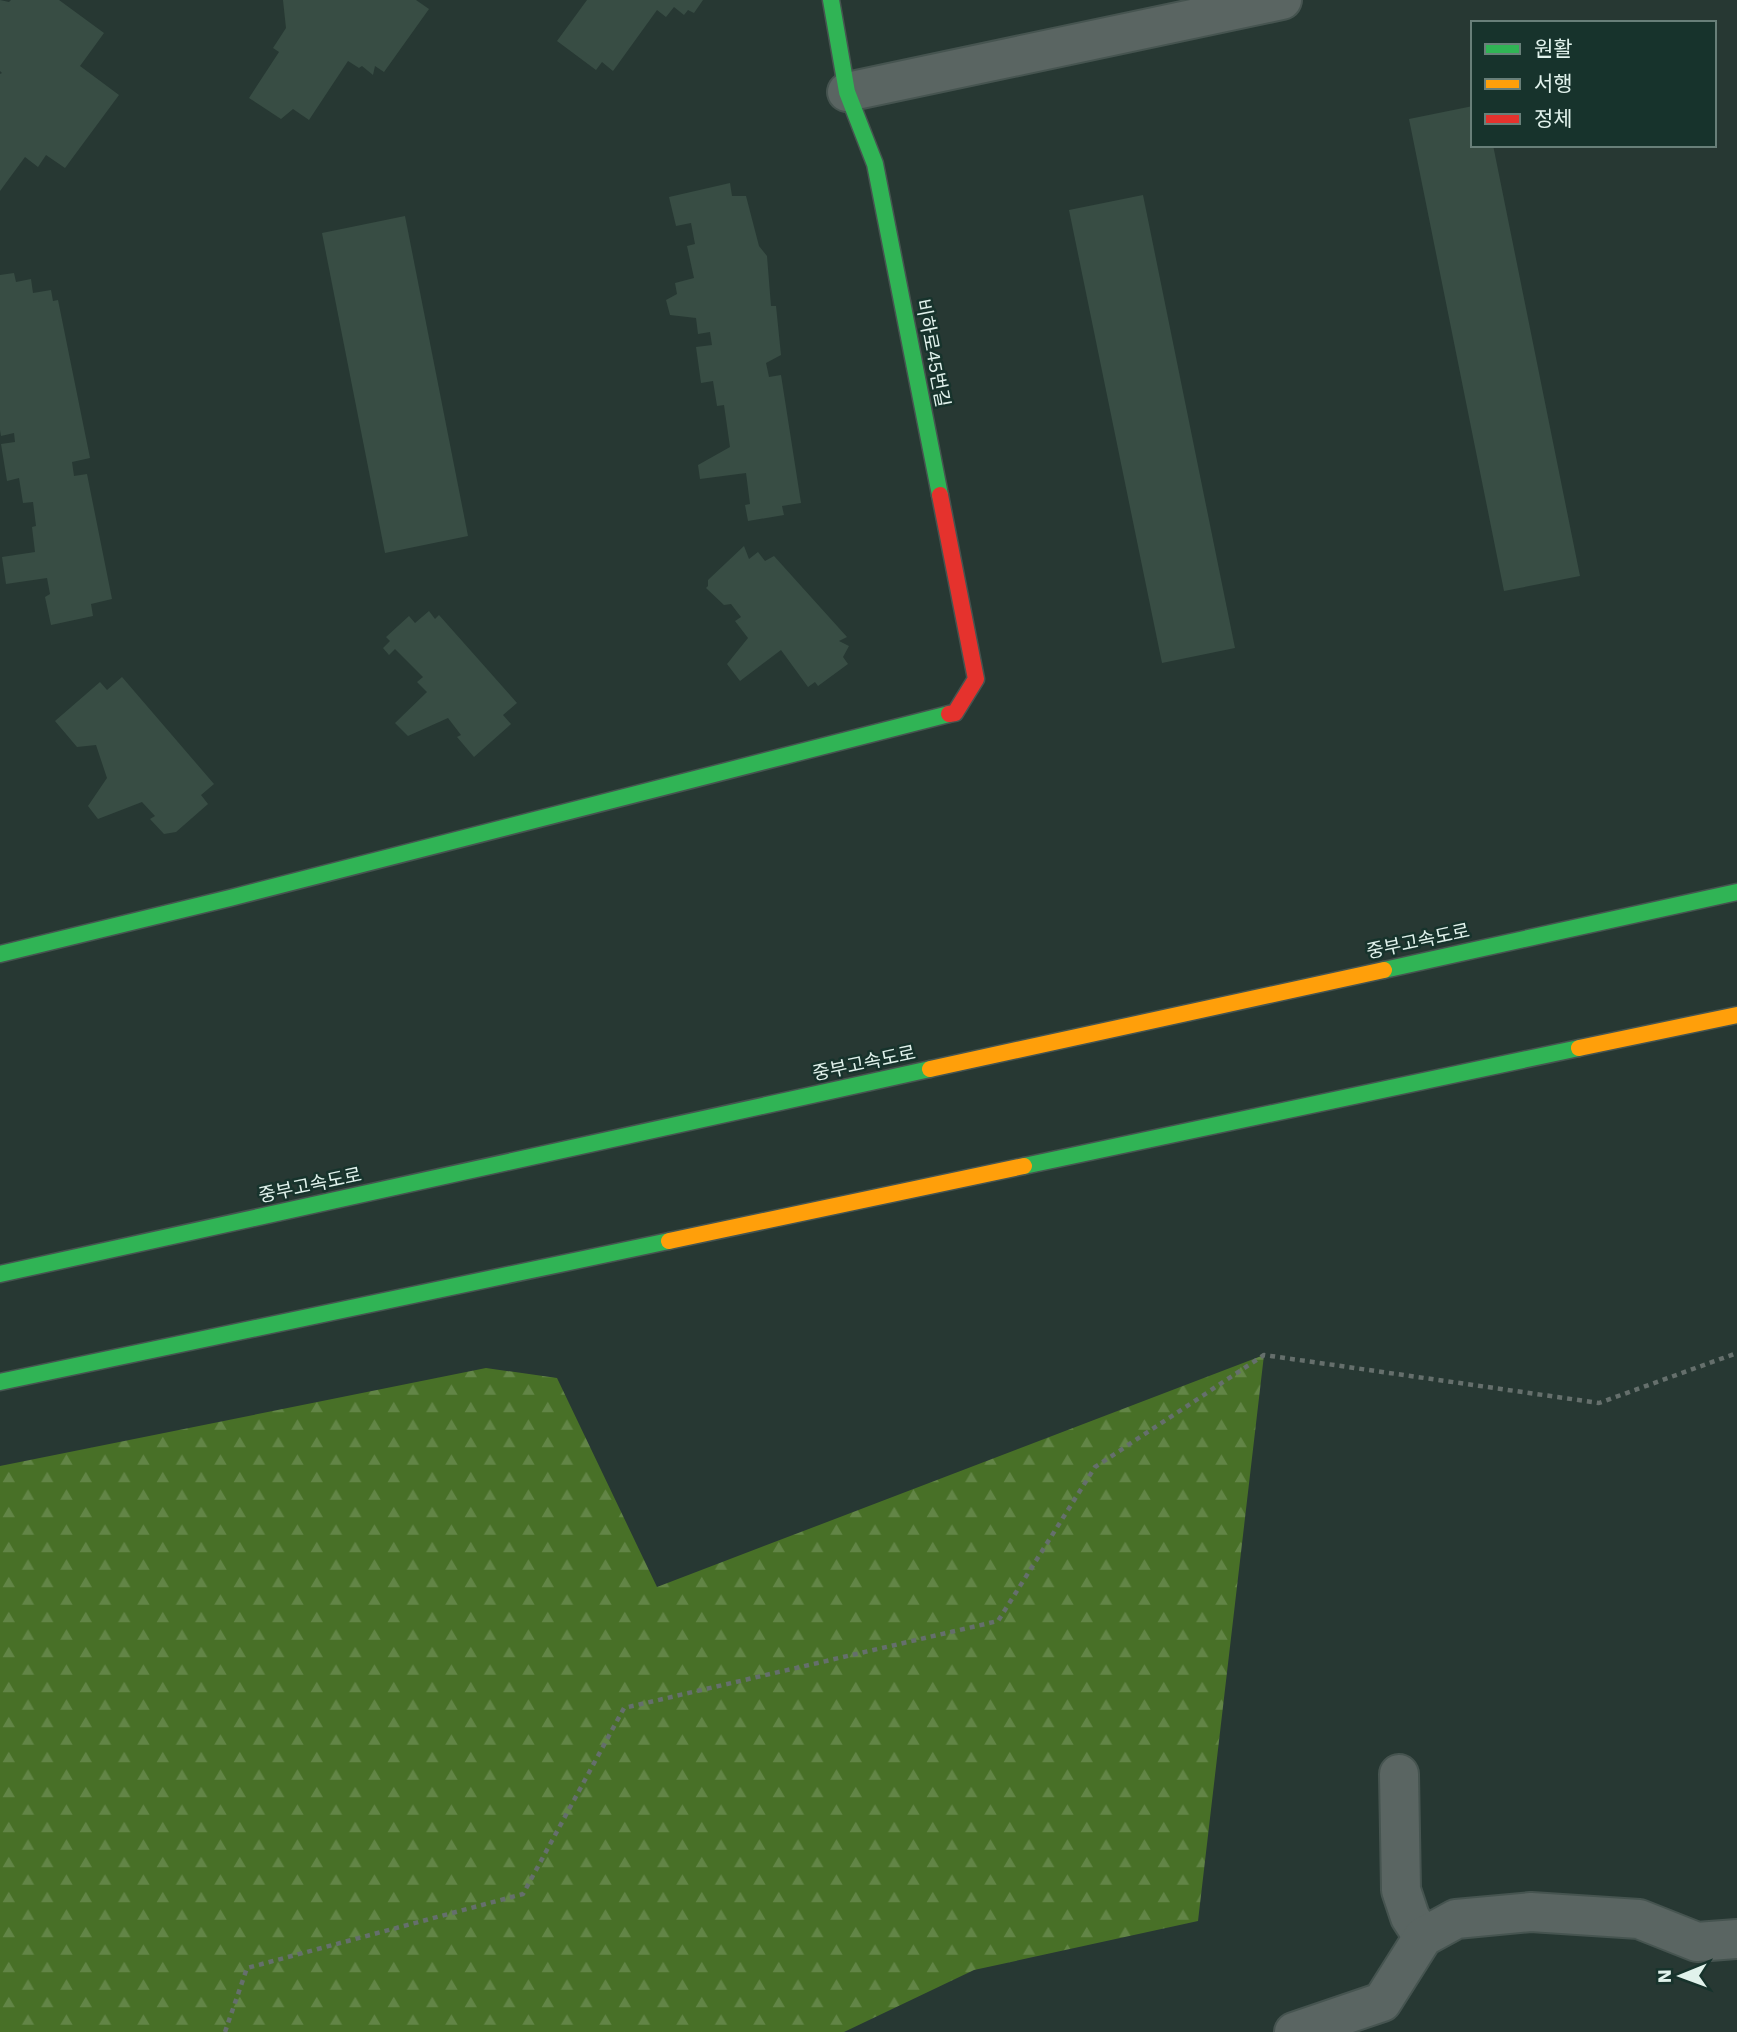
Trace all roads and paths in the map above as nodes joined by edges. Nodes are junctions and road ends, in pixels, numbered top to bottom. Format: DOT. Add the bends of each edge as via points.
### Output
graph roads {
  1 [pos="831,0"];
  2 [pos="1282,0"];
  3 [pos="1207,8"];
  4 [pos="847,92"];
  5 [pos="1737,892"];
  6 [pos="0,954"];
  7 [pos="1737,1015"];
  8 [pos="0,1274"];
  9 [pos="1737,1353"];
  10 [pos="0,1382"];
  11 [pos="1399,1774"];
  12 [pos="1423,1937"];
  13 [pos="1737,1939"];
  14 [pos="225,2032"];
  15 [pos="1294,2032"];
  1 -- 4 [label="main road, 비하로45번길"];
  2 -- 3 [label="street"];
  3 -- 4 [label="street"];
  4 -- 6 [label="main road, 비하로45번길" via="875,164 976,679 955,713"];
  5 -- 8 [label="main road, 중부고속도로"];
  7 -- 10 [label="main road"];
  9 -- 14 [label="path" via="1600,1403 1264,1354 1095,1467 998,1621 624,1708 523,1894 247,1968"];
  11 -- 12 [label="street" via="1401,1890"];
  12 -- 13 [label="street" via="1456,1919 1531,1912 1639,1919 1697,1941"];
  12 -- 15 [label="street" via="1382,2002"];
}
